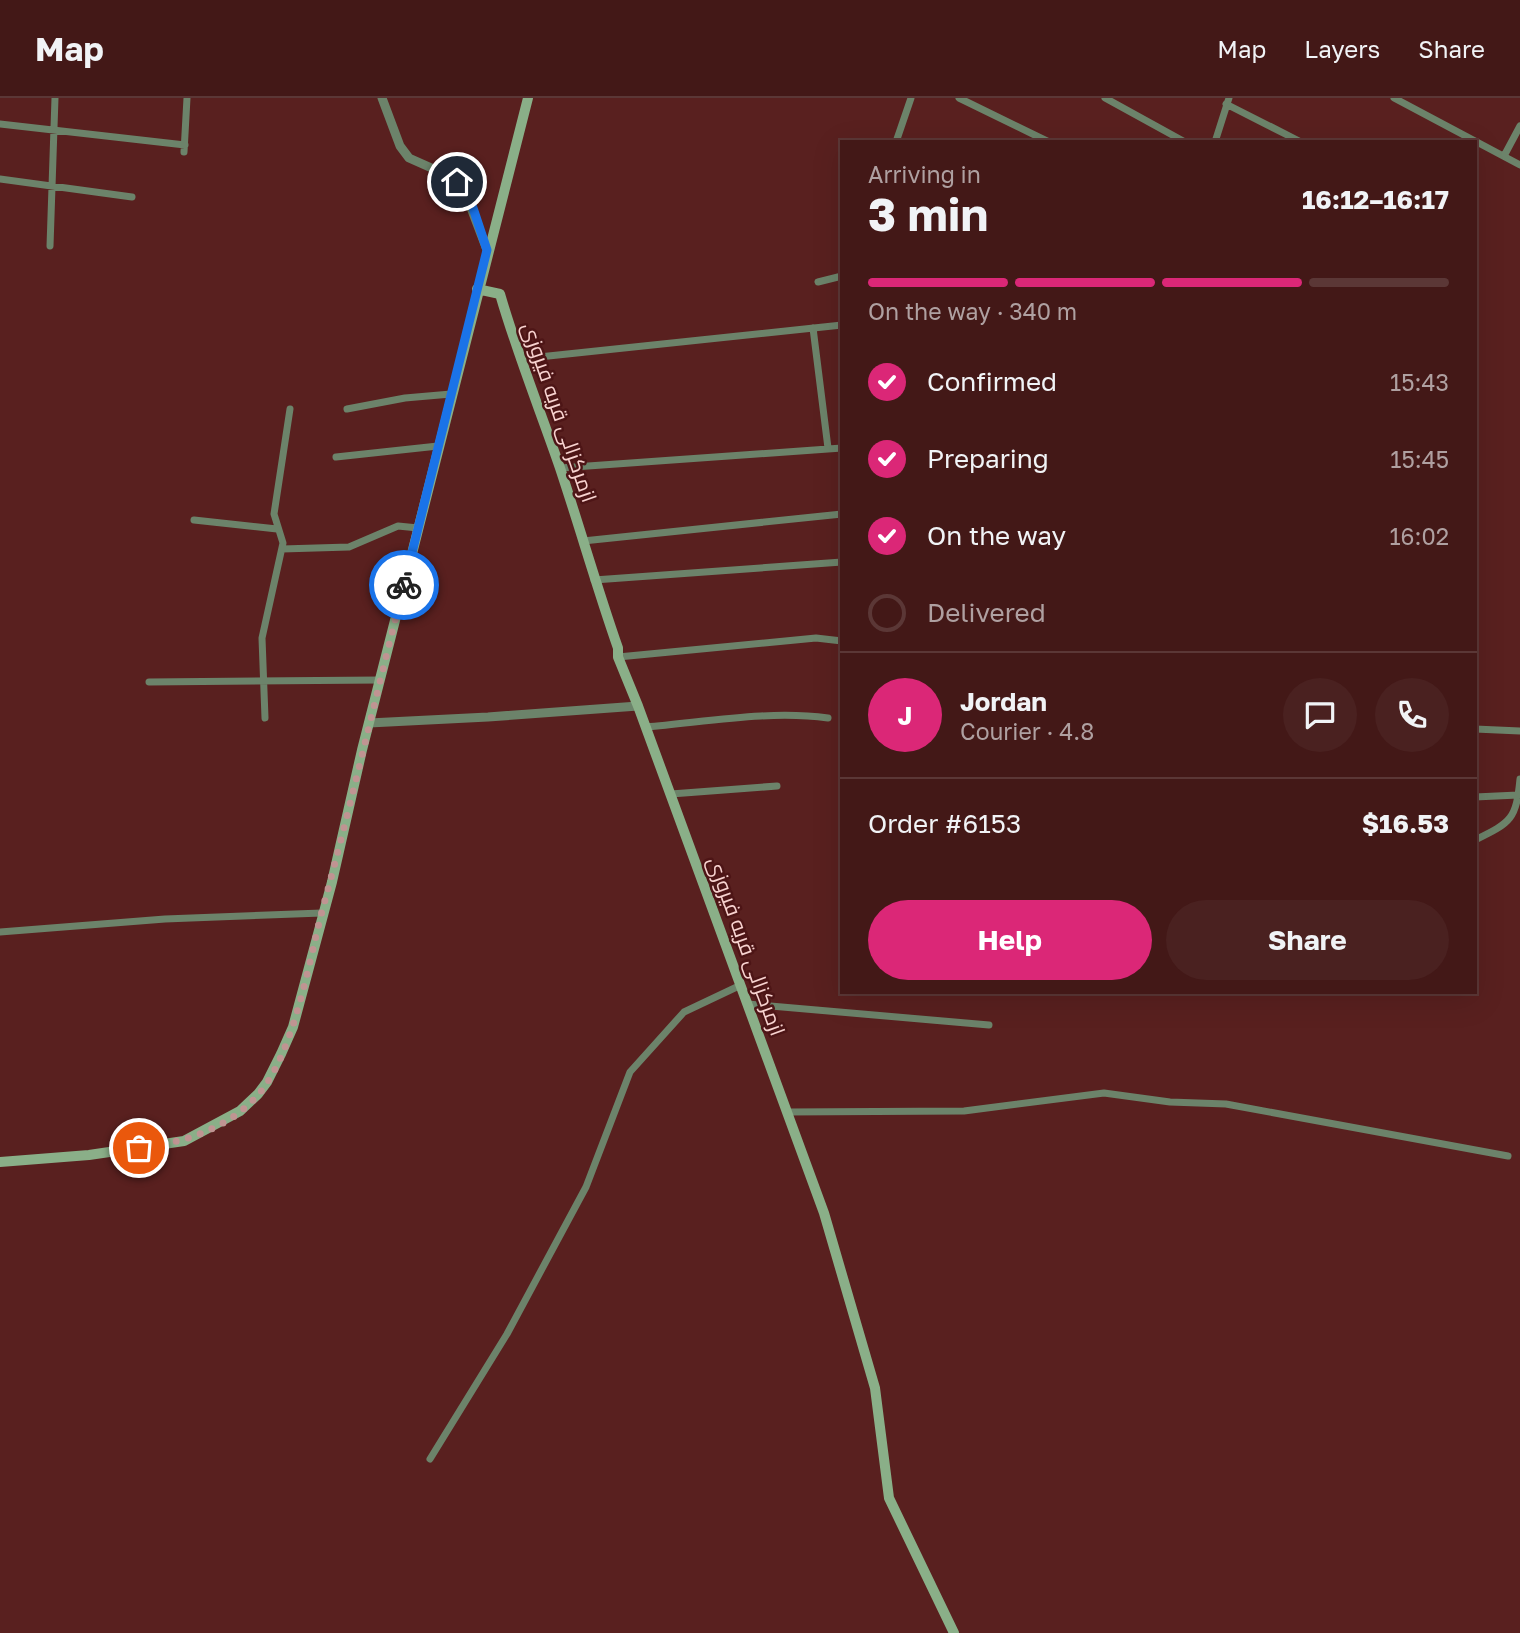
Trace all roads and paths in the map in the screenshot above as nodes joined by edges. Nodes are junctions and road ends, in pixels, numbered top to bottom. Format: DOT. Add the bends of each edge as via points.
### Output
graph roads {
  1 [pos="55,98"];
  2 [pos="187,98"];
  3 [pos="382,98"];
  4 [pos="528,98"];
  5 [pos="911,98"];
  6 [pos="959,98"];
  7 [pos="1105,98"];
  8 [pos="1394,98"];
  9 [pos="1228,101"];
  10 [pos="0,124"];
  11 [pos="1520,126"];
  12 [pos="54,131"];
  13 [pos="897,140"];
  14 [pos="1045,140"];
  15 [pos="1181,140"];
  16 [pos="1216,140"];
  17 [pos="1297,140"];
  18 [pos="1474,140"];
  19 [pos="1477,142"];
  20 [pos="1504,156"];
  21 [pos="1520,165"];
  22 [pos="0,179"];
  23 [pos="52,187"];
  24 [pos="132,197"];
  25 [pos="50,246"];
  26 [pos="487,250"];
  27 [pos="840,276"];
  28 [pos="818,282"];
  29 [pos="477,289"];
  30 [pos="840,325"];
  31 [pos="813,328"];
  32 [pos="520,359"];
  33 [pos="451,394"];
  34 [pos="290,409"];
  35 [pos="347,409"];
  36 [pos="439,446"];
  37 [pos="828,448"];
  38 [pos="840,448"];
  39 [pos="336,457"];
  40 [pos="560,468"];
  41 [pos="840,514"];
  42 [pos="194,520"];
  43 [pos="418,528"];
  44 [pos="277,529"];
  45 [pos="583,541"];
  46 [pos="282,549"];
  47 [pos="840,562"];
  48 [pos="594,580"];
  49 [pos="840,641"];
  50 [pos="618,657"];
  51 [pos="380,680"];
  52 [pos="262,681"];
  53 [pos="149,682"];
  54 [pos="638,706"];
  55 [pos="265,718"];
  56 [pos="828,718"];
  57 [pos="369,723"];
  58 [pos="646,727"];
  59 [pos="1477,729"];
  60 [pos="1520,731"];
  61 [pos="1520,779"];
  62 [pos="777,786"];
  63 [pos="671,794"];
  64 [pos="1518,796"];
  65 [pos="1477,797"];
  66 [pos="1477,839"];
  67 [pos="322,913"];
  68 [pos="0,932"];
  69 [pos="741,985"];
  70 [pos="748,1004"];
  71 [pos="989,1025"];
  72 [pos="787,1112"];
  73 [pos="1508,1156"];
  74 [pos="0,1162"];
  75 [pos="430,1459"];
  76 [pos="954,1633"];
  1 -- 12 [label="street"];
  2 -- 12 [label="street" via="185,149"];
  3 -- 26 [label="street" via="409,158 445,174 465,192"];
  4 -- 26 [label="main road"];
  5 -- 13 [label="street"];
  6 -- 14 [label="street"];
  7 -- 15 [label="street"];
  8 -- 18 [label="street"];
  9 -- 16 [label="street"];
  9 -- 17 [label="street"];
  10 -- 12 [label="street"];
  11 -- 20 [label="street"];
  12 -- 23 [label="street"];
  19 -- 20 [label="street"];
  20 -- 21 [label="street"];
  22 -- 23 [label="street"];
  23 -- 24 [label="street"];
  23 -- 25 [label="street"];
  26 -- 29 [label="main road"];
  27 -- 28 [label="street"];
  29 -- 32 [label="main road, ازمرکزالی قریه فیروزی" via="500,295"];
  29 -- 33 [label="main road"];
  30 -- 31 [label="street"];
  31 -- 32 [label="street"];
  31 -- 37 [label="street"];
  32 -- 40 [label="main road, ازمرکزالی قریه فیروزی"];
  33 -- 35 [label="street"];
  33 -- 36 [label="main road"];
  34 -- 44 [label="street" via="274,514"];
  36 -- 39 [label="street"];
  36 -- 43 [label="main road"];
  37 -- 38 [label="street"];
  37 -- 40 [label="street"];
  40 -- 45 [label="main road, ازمرکزالی قریه فیروزی"];
  41 -- 45 [label="street"];
  42 -- 44 [label="street"];
  43 -- 46 [label="street" via="393,528 349,547"];
  43 -- 51 [label="main road"];
  44 -- 46 [label="street" via="283,538"];
  45 -- 48 [label="main road, ازمرکزالی قریه فیروزی"];
  46 -- 52 [label="street" via="262,638"];
  47 -- 48 [label="street"];
  48 -- 50 [label="main road, ازمرکزالی قریه فیروزی"];
  49 -- 50 [label="street" via="816,638"];
  50 -- 54 [label="main road, ازمرکزالی قریه فیروزی"];
  51 -- 52 [label="street"];
  51 -- 57 [label="main road"];
  52 -- 53 [label="street"];
  52 -- 55 [label="street"];
  54 -- 57 [label="street"];
  54 -- 58 [label="main road, ازمرکزالی قریه فیروزی"];
  56 -- 58 [label="street" via="776,715"];
  57 -- 67 [label="main road"];
  58 -- 63 [label="main road, ازمرکزالی قریه فیروزی"];
  59 -- 60 [label="street"];
  61 -- 64 [label="street"];
  62 -- 63 [label="street"];
  63 -- 69 [label="main road, ازمرکزالی قریه فیروزی"];
  64 -- 65 [label="street"];
  64 -- 66 [label="street" via="1517,808 1505,824"];
  67 -- 68 [label="street"];
  67 -- 74 [label="main road" via="293,1027 267,1082 240,1111 184,1141"];
  69 -- 70 [label="main road, ازمرکزالی قریه فیروزی"];
  69 -- 75 [label="street" via="684,1012 630,1072 586,1187 507,1334"];
  70 -- 71 [label="street"];
  70 -- 72 [label="main road, ازمرکزالی قریه فیروزی"];
  72 -- 73 [label="street" via="964,1111 1104,1093 1226,1104"];
  72 -- 76 [label="main road, ازمرکزالی قریه فیروزی" via="824,1213 875,1388 889,1498"];
}
